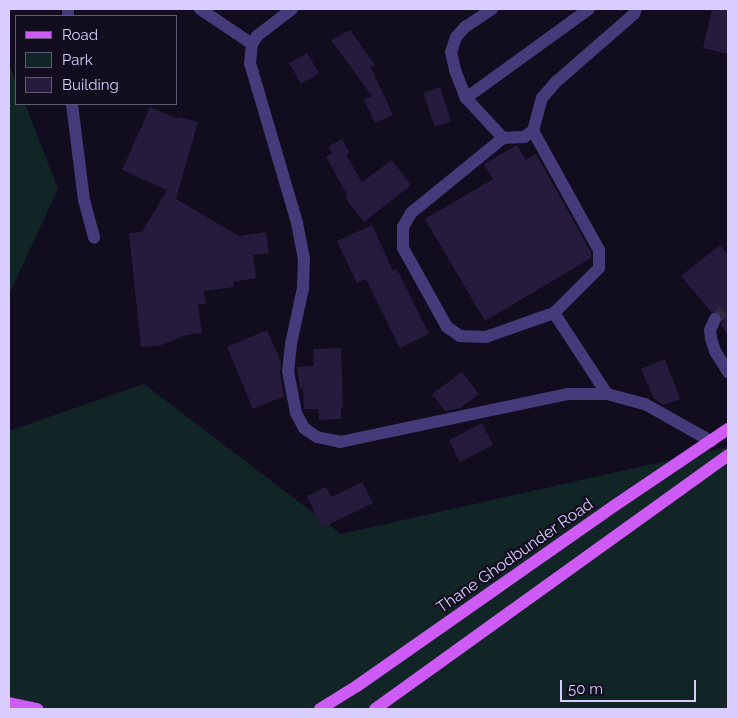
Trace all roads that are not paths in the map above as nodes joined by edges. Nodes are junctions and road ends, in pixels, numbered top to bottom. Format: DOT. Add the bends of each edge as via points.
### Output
graph roads {
  1 [pos="200,9"];
  2 [pos="292,9"];
  3 [pos="492,9"];
  4 [pos="590,9"];
  5 [pos="636,9"];
  6 [pos="252,44"];
  7 [pos="466,98"];
  8 [pos="72,105"];
  9 [pos="533,131"];
  10 [pos="503,138"];
  11 [pos="94,238"];
  12 [pos="554,314"];
  13 [pos="715,319"];
  14 [pos="728,372"];
  15 [pos="607,394"];
  16 [pos="728,429"];
  17 [pos="711,441"];
  18 [pos="728,455"];
  19 [pos="9,703"];
  20 [pos="36,709"];
  21 [pos="320,709"];
  22 [pos="375,709"];
  1 -- 6 [label="street"];
  2 -- 6 [label="street"];
  3 -- 7 [label="street" via="465,27 452,44 455,70"];
  4 -- 7 [label="street"];
  5 -- 9 [label="street" via="557,80 542,98"];
  6 -- 15 [label="street" via="250,63 297,223 304,258 304,288 288,371 296,414 304,428 317,437 340,442 568,394"];
  7 -- 10 [label="street"];
  8 -- 11 [label="street" via="84,200"];
  9 -- 10 [label="street" via="524,137"];
  9 -- 12 [label="street" via="599,250 598,268"];
  10 -- 12 [label="street" via="411,213 403,227 404,248 447,327 460,336 486,337"];
  12 -- 15 [label="street"];
  13 -- 14 [label="street" via="710,330 711,338"];
  15 -- 17 [label="street" via="644,404"];
  16 -- 17 [label="main road, Thane Ghodbunder Road"];
  17 -- 21 [label="main road, Thane Ghodbunder Road" via="358,686"];
  18 -- 22 [label="main road"];
  19 -- 20 [label="main road"];
}
